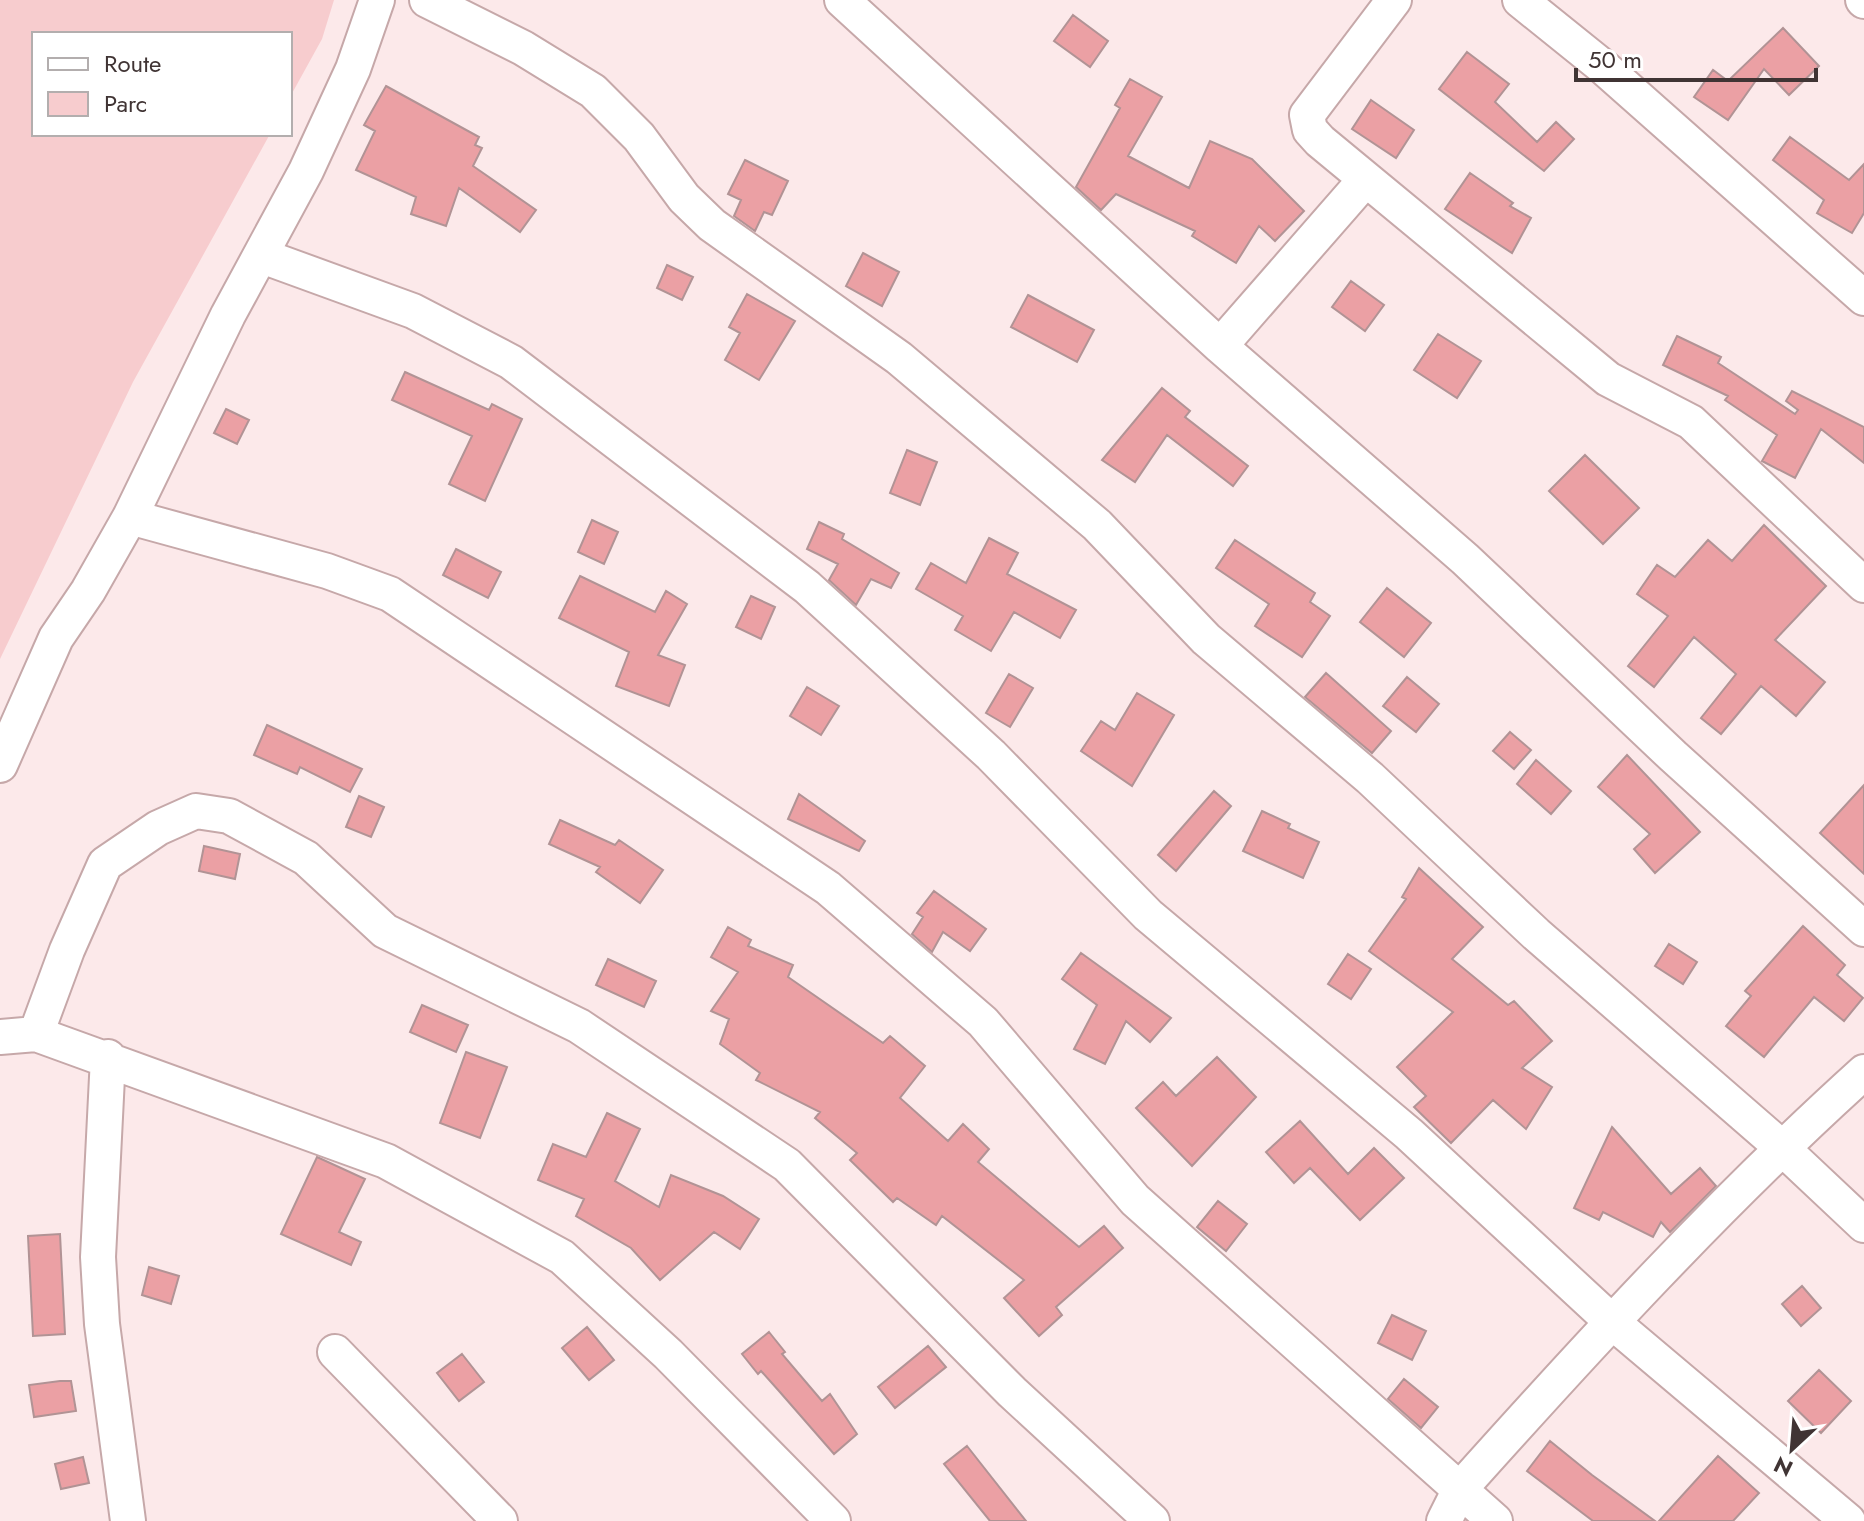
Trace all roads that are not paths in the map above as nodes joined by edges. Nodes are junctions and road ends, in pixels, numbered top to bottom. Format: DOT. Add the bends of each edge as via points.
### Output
graph roads {
  1 [pos="377,0"];
  2 [pos="427,0"];
  3 [pos="842,0"];
  4 [pos="1394,0"];
  5 [pos="1520,0"];
  6 [pos="1365,180"];
  7 [pos="262,256"];
  8 [pos="1864,298"];
  9 [pos="1220,346"];
  10 [pos="130,517"];
  11 [pos="1864,585"];
  12 [pos="0,765"];
  13 [pos="1864,929"];
  14 [pos="36,1034"];
  15 [pos="0,1037"];
  16 [pos="108,1057"];
  17 [pos="1864,1072"];
  18 [pos="1781,1147"];
  19 [pos="1864,1225"];
  20 [pos="1611,1321"];
  21 [pos="335,1352"];
  22 [pos="1460,1489"];
  23 [pos="128,1521"];
  24 [pos="500,1521"];
  25 [pos="833,1521"];
  26 [pos="1152,1521"];
  27 [pos="1444,1521"];
  28 [pos="1495,1521"];
  29 [pos="1848,1521"];
  1 -- 7 [label="street" via="353,69"];
  2 -- 18 [label="street" via="523,48 593,91 712,225 899,358 1097,525 1206,639 1370,778 1536,934"];
  3 -- 9 [label="street"];
  4 -- 6 [label="street" via="1307,115 1310,130"];
  5 -- 8 [label="street"];
  6 -- 9 [label="street"];
  6 -- 11 [label="street" via="1608,379 1691,422"];
  7 -- 10 [label="street"];
  7 -- 20 [label="street" via="413,311 511,362 807,587 991,755 1148,915 1409,1134"];
  9 -- 13 [label="street" via="1465,559"];
  10 -- 12 [label="street" via="56,638"];
  10 -- 22 [label="street" via="327,571 390,594 828,888 983,1022 1135,1200"];
  14 -- 15 [label="street"];
  14 -- 16 [label="street"];
  14 -- 26 [label="street" via="105,864 158,828 196,811 229,816 306,858 385,931 579,1026 787,1165 1012,1392"];
  16 -- 23 [label="street" via="98,1257"];
  16 -- 25 [label="street" via="386,1161 562,1257 668,1354"];
  17 -- 18 [label="street"];
  18 -- 19 [label="street"];
  18 -- 20 [label="street"];
  20 -- 22 [label="street"];
  20 -- 29 [label="street"];
  21 -- 24 [label="street"];
  22 -- 27 [label="street"];
  22 -- 28 [label="street"];
}
